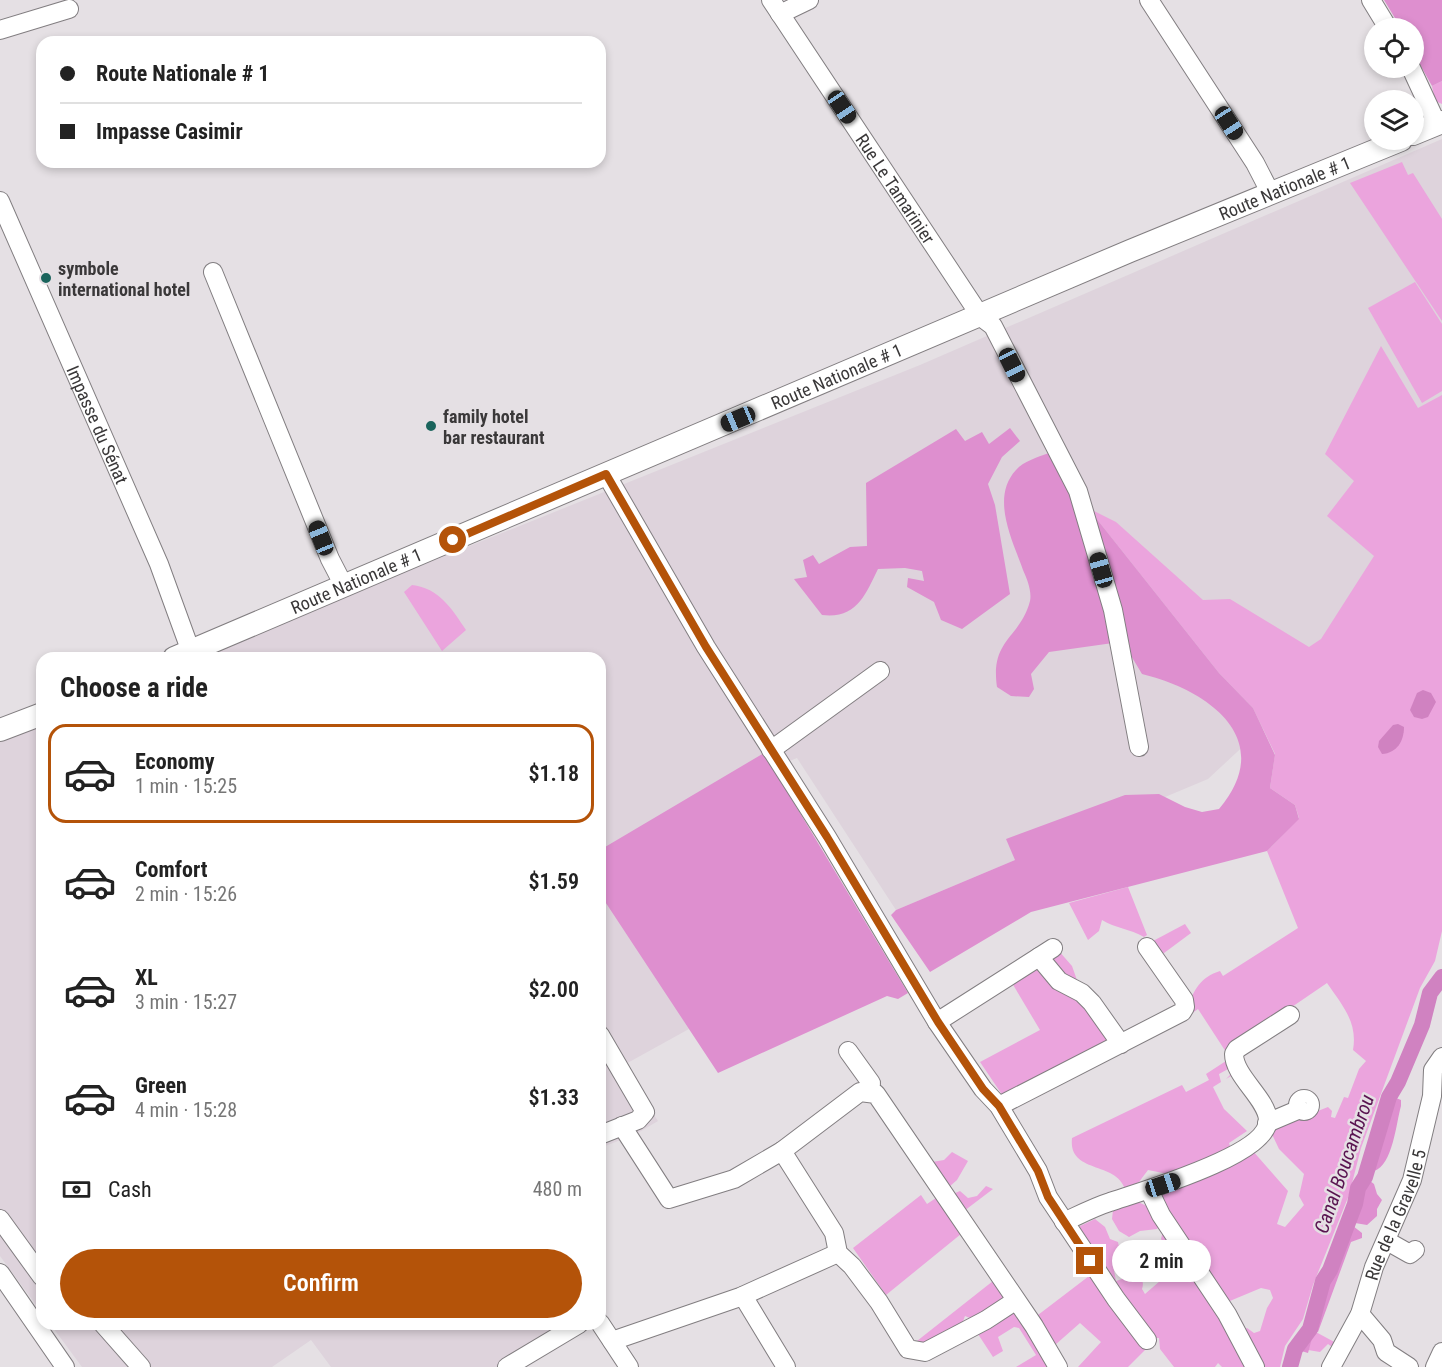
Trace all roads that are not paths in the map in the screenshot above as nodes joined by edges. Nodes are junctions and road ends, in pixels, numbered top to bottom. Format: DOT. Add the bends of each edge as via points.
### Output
graph roads {
  1 [pos="809,0"];
  2 [pos="1149,0"];
  3 [pos="1371,0"];
  4 [pos="776,7"];
  5 [pos="69,9"];
  6 [pos="1382,18"];
  7 [pos="0,30"];
  8 [pos="1416,78"];
  9 [pos="1440,123"];
  10 [pos="1424,130"];
  11 [pos="1377,150"];
  12 [pos="1271,194"];
  13 [pos="0,201"];
  14 [pos="7,235"];
  15 [pos="213,272"];
  16 [pos="981,317"];
  17 [pos="606,474"];
  18 [pos="344,586"];
  19 [pos="181,652"];
  20 [pos="189,652"];
  21 [pos="880,671"];
  22 [pos="36,716"];
  23 [pos="0,730"];
  24 [pos="1139,747"];
  25 [pos="771,750"];
  26 [pos="1147,947"];
  27 [pos="1290,1015"];
  28 [pos="938,1022"];
  29 [pos="1121,1044"];
  30 [pos="606,1045"];
  31 [pos="848,1051"];
  32 [pos="1442,1057"];
  33 [pos="870,1092"];
  34 [pos="999,1106"];
  35 [pos="1300,1109"];
  36 [pos="1267,1123"];
  37 [pos="622,1126"];
  38 [pos="606,1133"];
  39 [pos="782,1151"];
  40 [pos="1149,1190"];
  41 [pos="0,1219"];
  42 [pos="1064,1222"];
  43 [pos="1387,1241"];
  44 [pos="1416,1250"];
  45 [pos="838,1253"];
  46 [pos="36,1269"];
  47 [pos="0,1273"];
  48 [pos="743,1296"];
  49 [pos="1015,1301"];
  50 [pos="1359,1314"];
  51 [pos="36,1325"];
  52 [pos="39,1330"];
  53 [pos="108,1330"];
  54 [pos="569,1330"];
  55 [pos="605,1330"];
  56 [pos="1147,1340"];
  57 [pos="612,1341"];
  58 [pos="65,1367"];
  59 [pos="141,1367"];
  60 [pos="507,1367"];
  61 [pos="629,1367"];
  62 [pos="786,1367"];
  63 [pos="1058,1367"];
  64 [pos="1255,1367"];
  65 [pos="1331,1367"];
  66 [pos="1409,1367"];
  1 -- 4 [label="street"];
  2 -- 12 [label="street"];
  3 -- 6 [label="street"];
  4 -- 16 [label="street, Rue Le Tamarinier"];
  5 -- 7 [label="street"];
  8 -- 9 [label="street"];
  9 -- 10 [label="main road"];
  11 -- 12 [label="main road, Route Nationale # 1"];
  12 -- 16 [label="main road, Route Nationale # 1"];
  13 -- 14 [label="street, Impasse du Sénat"];
  14 -- 19 [label="street, Impasse du Sénat" via="159,564"];
  15 -- 18 [label="street"];
  16 -- 17 [label="main road, Route Nationale # 1"];
  16 -- 24 [label="street, Rue Le Tamarinier" via="993,326 1078,491 1113,610"];
  17 -- 18 [label="main road, Route Nationale # 1"];
  17 -- 25 [label="street"];
  18 -- 20 [label="main road, Route Nationale # 1"];
  21 -- 25 [label="street"];
  22 -- 23 [label="main road"];
  25 -- 28 [label="street"];
  26 -- 29 [label="street" via="1185,1007"];
  27 -- 36 [label="street" via="1237,1048 1234,1054 1267,1114"];
  28 -- 29 [label="street" via="1046,952 1059,981 1092,1003"];
  28 -- 34 [label="street"];
  29 -- 34 [label="street"];
  30 -- 37 [label="street" via="645,1112 638,1120"];
  31 -- 33 [label="street" via="871,1083"];
  32 -- 43 [label="street, Rue de la Gravelle 5" via="1433,1070 1432,1096 1412,1180"];
  33 -- 39 [label="street" via="860,1092"];
  33 -- 49 [label="street" via="876,1094"];
  34 -- 42 [label="street"];
  35 -- 36 [label="street"];
  36 -- 40 [label="street" via="1263,1132 1236,1153 1197,1173"];
  37 -- 38 [label="street"];
  37 -- 39 [label="street" via="669,1198 734,1179"];
  39 -- 45 [label="street" via="834,1233"];
  40 -- 42 [label="street" via="1108,1202"];
  40 -- 64 [label="street" via="1161,1215 1216,1296"];
  41 -- 46 [label="street"];
  42 -- 56 [label="street"];
  43 -- 44 [label="street" via="1410,1254"];
  43 -- 50 [label="street, Rue de la Gravelle 5"];
  45 -- 48 [label="street"];
  45 -- 49 [label="street" via="879,1302 904,1346 913,1352 925,1352"];
  47 -- 51 [label="street"];
  48 -- 57 [label="street"];
  48 -- 62 [label="street"];
  49 -- 63 [label="street"];
  50 -- 65 [label="street, Rue de la Gravelle 5"];
  50 -- 66 [label="street" via="1382,1340 1386,1352"];
  52 -- 58 [label="street"];
  53 -- 59 [label="street"];
  54 -- 60 [label="street"];
  55 -- 57 [label="street"];
  57 -- 61 [label="street"];
}
